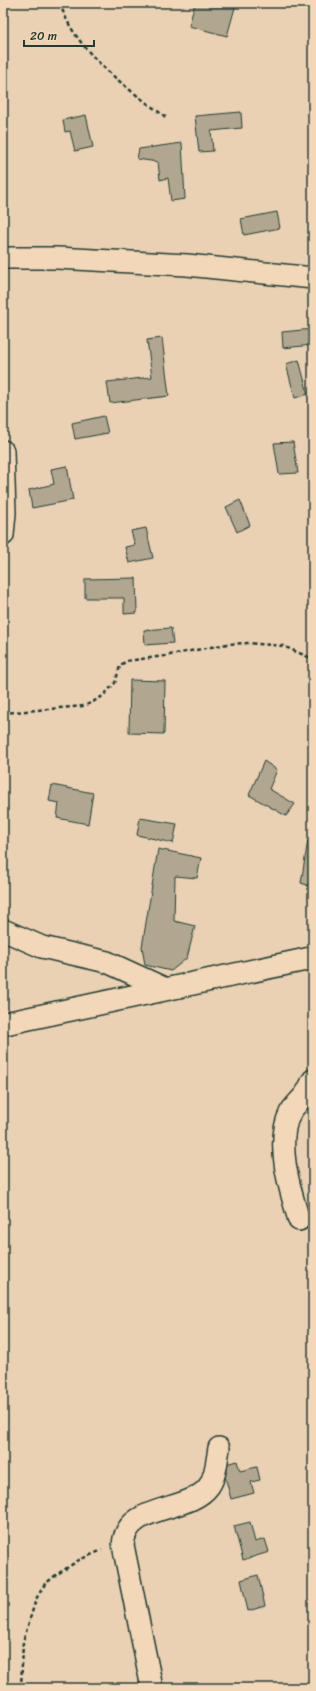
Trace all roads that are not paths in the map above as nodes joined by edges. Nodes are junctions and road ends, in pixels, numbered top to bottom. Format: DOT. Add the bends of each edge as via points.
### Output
graph roads {
  1 [pos="3,258"];
  2 [pos="313,278"];
  3 [pos="3,451"];
  4 [pos="3,535"];
  5 [pos="3,930"];
  6 [pos="313,958"];
  7 [pos="166,989"];
  8 [pos="3,1024"];
  9 [pos="313,1080"];
  10 [pos="299,1220"];
  11 [pos="219,1448"];
  12 [pos="152,1688"];
  1 -- 2 [label="street" via="57,258 187,265"];
  3 -- 4 [label="street"];
  5 -- 7 [label="street" via="42,947 107,962"];
  6 -- 7 [label="street"];
  7 -- 8 [label="street"];
  9 -- 10 [label="street" via="305,1096 290,1114 284,1144 288,1181"];
  11 -- 12 [label="street" via="209,1486 185,1501 142,1516 125,1533 122,1545"];
}
